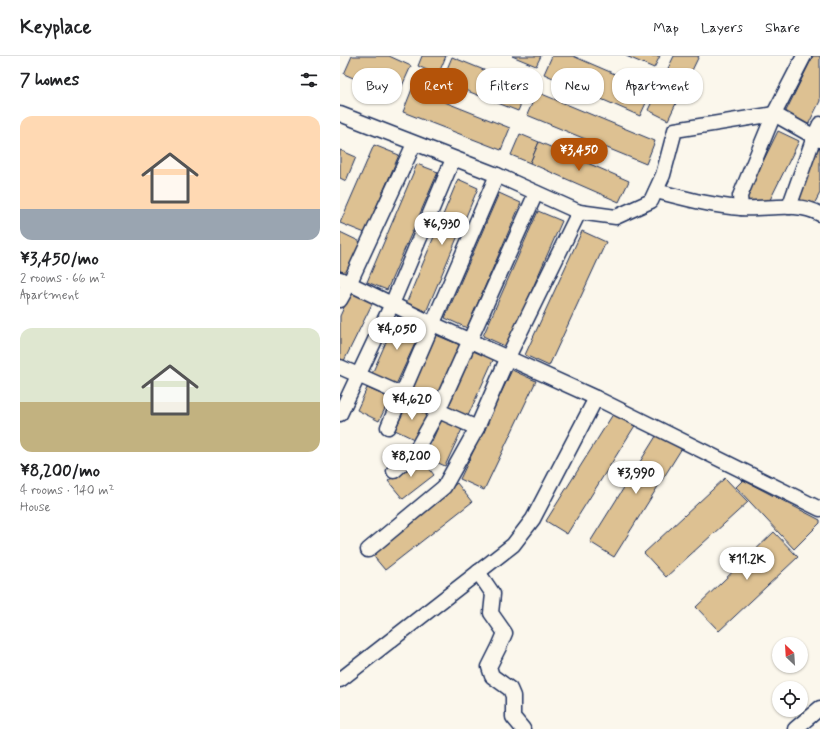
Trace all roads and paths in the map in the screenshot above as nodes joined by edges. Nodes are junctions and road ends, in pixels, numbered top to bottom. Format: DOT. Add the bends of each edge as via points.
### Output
graph roads {
  1 [pos="804,56"];
  2 [pos="340,114"];
  3 [pos="774,114"];
  4 [pos="820,124"];
  5 [pos="817,139"];
  6 [pos="414,144"];
  7 [pos="453,159"];
  8 [pos="497,175"];
  9 [pos="656,191"];
  10 [pos="536,193"];
  11 [pos="789,207"];
  12 [pos="741,208"];
  13 [pos="579,212"];
  14 [pos="820,214"];
  15 [pos="344,281"];
  16 [pos="340,300"];
  17 [pos="392,304"];
  18 [pos="433,324"];
  19 [pos="471,340"];
  20 [pos="508,357"];
  21 [pos="340,368"];
  22 [pos="358,375"];
  23 [pos="401,394"];
  24 [pos="596,398"];
  25 [pos="438,411"];
  26 [pos="340,414"];
  27 [pos="388,427"];
  28 [pos="477,428"];
  29 [pos="394,472"];
  30 [pos="820,509"];
  31 [pos="368,550"];
  32 [pos="478,572"];
  33 [pos="340,680"];
  34 [pos="820,708"];
  35 [pos="523,729"];
  36 [pos="795,729"];
  1 -- 3 [label="street"];
  2 -- 6 [label="street"];
  3 -- 5 [label="street"];
  3 -- 9 [label="street" via="675,130"];
  3 -- 12 [label="street" via="740,196"];
  4 -- 5 [label="street"];
  5 -- 11 [label="street"];
  6 -- 7 [label="street"];
  6 -- 15 [label="street"];
  7 -- 8 [label="street"];
  7 -- 17 [label="street"];
  8 -- 10 [label="street"];
  8 -- 18 [label="street"];
  9 -- 12 [label="street"];
  9 -- 13 [label="street" via="652,201 616,217"];
  10 -- 13 [label="street"];
  10 -- 19 [label="street"];
  11 -- 12 [label="street"];
  11 -- 14 [label="street" via="812,209"];
  13 -- 20 [label="street"];
  15 -- 16 [label="street"];
  15 -- 17 [label="street"];
  17 -- 18 [label="street"];
  17 -- 22 [label="street"];
  18 -- 19 [label="street"];
  18 -- 23 [label="street"];
  19 -- 20 [label="street"];
  19 -- 25 [label="street"];
  20 -- 24 [label="street"];
  20 -- 28 [label="street"];
  21 -- 22 [label="street"];
  22 -- 23 [label="street"];
  22 -- 26 [label="street"];
  23 -- 25 [label="street"];
  23 -- 27 [label="street"];
  24 -- 30 [label="street"];
  24 -- 32 [label="street" via="533,519 513,545"];
  25 -- 28 [label="street"];
  25 -- 29 [label="street" via="415,452"];
  28 -- 31 [label="street" via="444,487"];
  32 -- 33 [label="street"];
  32 -- 35 [label="street" via="493,594 490,613 505,633 489,667 492,676 510,690 513,696 513,717"];
  34 -- 36 [label="street"];
}
